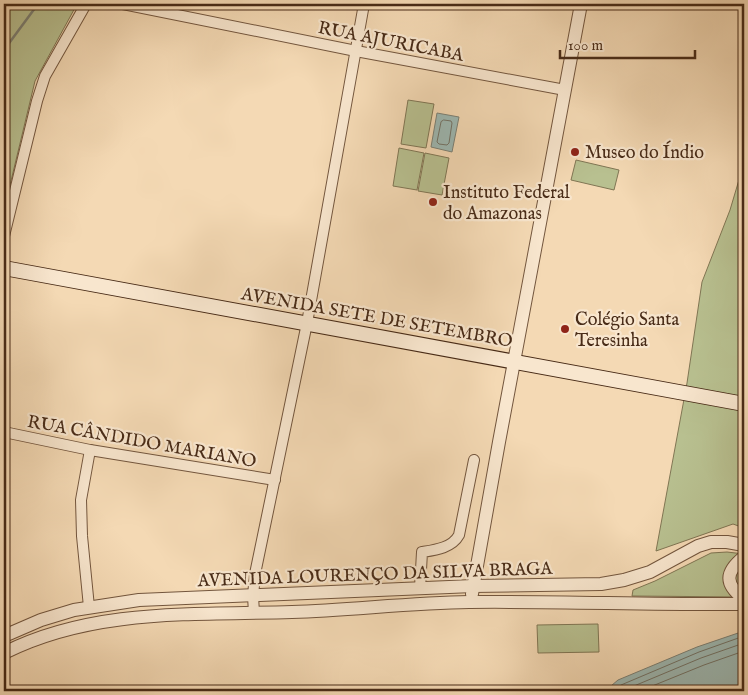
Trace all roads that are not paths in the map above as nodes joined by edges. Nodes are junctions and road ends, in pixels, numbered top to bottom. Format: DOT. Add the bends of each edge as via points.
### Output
graph roads {
  1 [pos="78,4"];
  2 [pos="86,4"];
  3 [pos="123,4"];
  4 [pos="364,4"];
  5 [pos="582,4"];
  6 [pos="75,23"];
  7 [pos="356,51"];
  8 [pos="565,90"];
  9 [pos="4,236"];
  10 [pos="4,268"];
  11 [pos="307,323"];
  12 [pos="514,361"];
  13 [pos="744,404"];
  14 [pos="4,432"];
  15 [pos="90,450"];
  16 [pos="474,460"];
  17 [pos="274,480"];
  18 [pos="744,545"];
  19 [pos="744,557"];
  20 [pos="473,586"];
  21 [pos="420,588"];
  22 [pos="253,596"];
  23 [pos="744,599"];
  24 [pos="151,600"];
  25 [pos="472,602"];
  26 [pos="744,604"];
  27 [pos="89,607"];
  28 [pos="254,613"];
  29 [pos="152,617"];
  30 [pos="4,636"];
  31 [pos="4,653"];
  1 -- 6 [label="street"];
  2 -- 6 [label="street"];
  3 -- 7 [label="street, RUA AJURICABA"];
  4 -- 7 [label="street"];
  5 -- 8 [label="street"];
  6 -- 9 [label="street" via="41,89"];
  7 -- 8 [label="street, RUA AJURICABA"];
  7 -- 11 [label="street"];
  8 -- 12 [label="street"];
  10 -- 11 [label="main road, AVENIDA SETE DE SETEMBRO"];
  11 -- 12 [label="main road, AVENIDA SETE DE SETEMBRO"];
  11 -- 17 [label="street"];
  12 -- 13 [label="main road, AVENIDA SETE DE SETEMBRO"];
  12 -- 20 [label="street"];
  14 -- 15 [label="street, RUA CÂNDIDO MARIANO"];
  15 -- 17 [label="street, RUA CÂNDIDO MARIANO"];
  15 -- 27 [label="street" via="81,500"];
  16 -- 21 [label="street" via="459,535 448,546 422,552"];
  17 -- 22 [label="street"];
  18 -- 20 [label="street, AVENIDA LOURENÇO DA SILVA BRAGA" via="711,542 650,572 601,584"];
  19 -- 23 [label="street" via="732,570 729,581"];
  20 -- 21 [label="street, AVENIDA LOURENÇO DA SILVA BRAGA"];
  20 -- 25 [label="street"];
  21 -- 22 [label="street, AVENIDA LOURENÇO DA SILVA BRAGA"];
  22 -- 24 [label="street, AVENIDA LOURENÇO DA SILVA BRAGA"];
  22 -- 28 [label="street"];
  24 -- 27 [label="street, AVENIDA LOURENÇO DA SILVA BRAGA"];
  24 -- 29 [label="street"];
  25 -- 26 [label="street, AVENIDA LOURENÇO DA SILVA BRAGA"];
  25 -- 28 [label="street, AVENIDA LOURENÇO DA SILVA BRAGA"];
  27 -- 30 [label="street, AVENIDA LOURENÇO DA SILVA BRAGA" via="41,620"];
  28 -- 29 [label="street, AVENIDA LOURENÇO DA SILVA BRAGA"];
  29 -- 31 [label="street, AVENIDA LOURENÇO DA SILVA BRAGA" via="69,628"];
}
